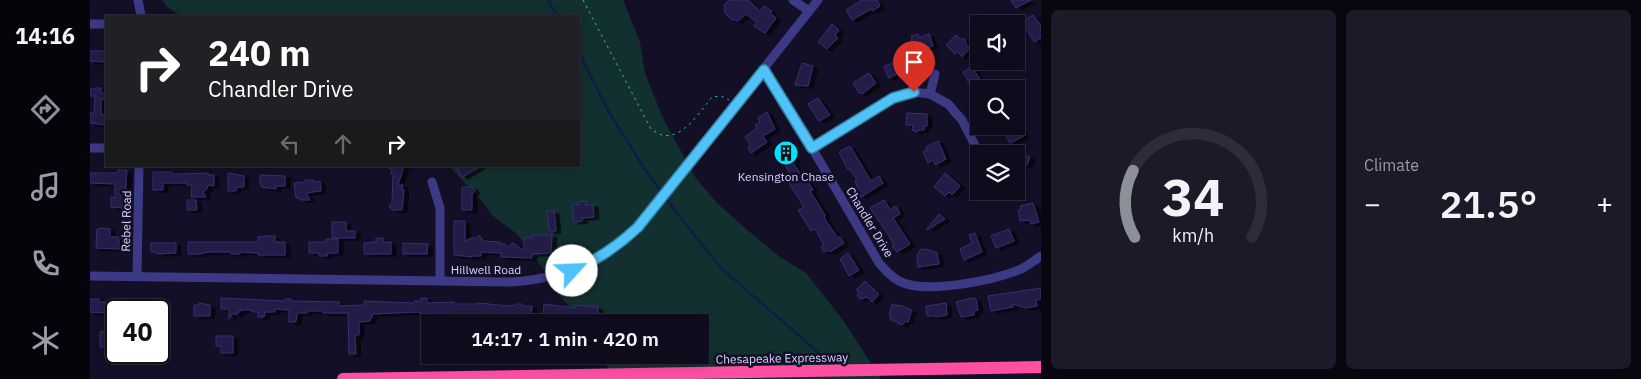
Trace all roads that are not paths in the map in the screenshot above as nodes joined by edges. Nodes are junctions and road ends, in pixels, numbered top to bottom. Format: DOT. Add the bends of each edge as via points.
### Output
graph roads {
  1 [pos="138,0"];
  2 [pos="793,0"];
  3 [pos="818,0"];
  4 [pos="809,12"];
  5 [pos="141,15"];
  6 [pos="90,24"];
  7 [pos="105,24"];
  8 [pos="764,70"];
  9 [pos="935,74"];
  10 [pos="930,94"];
  11 [pos="975,145"];
  12 [pos="90,148"];
  13 [pos="105,148"];
  14 [pos="812,148"];
  15 [pos="139,167"];
  16 [pos="432,182"];
  17 [pos="1041,256"];
  18 [pos="90,276"];
  19 [pos="137,276"];
  20 [pos="440,281"];
  21 [pos="1041,368"];
  22 [pos="343,379"];
  1 -- 5 [label="street"];
  2 -- 4 [label="street"];
  3 -- 4 [label="street, Hillwell Road"];
  4 -- 8 [label="street, Hillwell Road"];
  6 -- 7 [label="street"];
  8 -- 14 [label="street, Chandler Drive"];
  8 -- 20 [label="street, Hillwell Road" via="644,220 599,258 551,278 512,282"];
  9 -- 10 [label="street"];
  10 -- 11 [label="street" via="948,104 962,120"];
  10 -- 14 [label="street" via="914,92 893,98"];
  12 -- 13 [label="street"];
  14 -- 17 [label="street, Chandler Drive" via="879,263 900,282 927,287 971,282 1012,273"];
  15 -- 19 [label="street, Rebel Road"];
  16 -- 20 [label="street" via="440,201"];
  18 -- 19 [label="street, Hillwell Road"];
  19 -- 20 [label="street, Hillwell Road"];
  21 -- 22 [label="highway, Chesapeake Expressway"];
}
